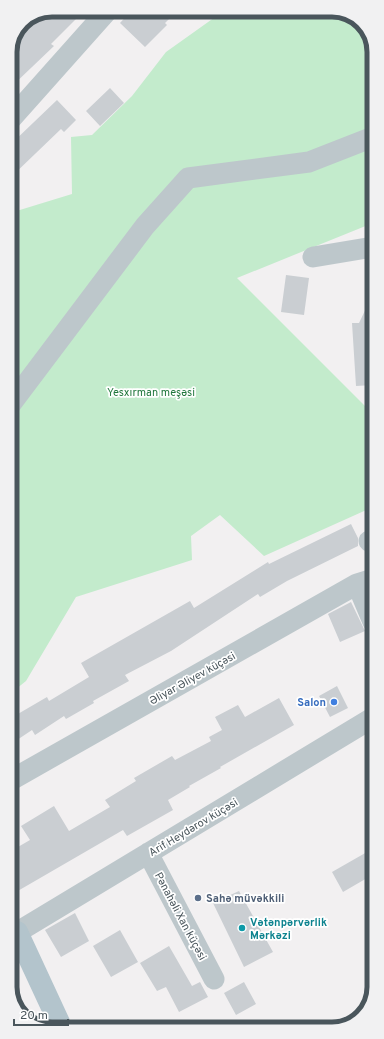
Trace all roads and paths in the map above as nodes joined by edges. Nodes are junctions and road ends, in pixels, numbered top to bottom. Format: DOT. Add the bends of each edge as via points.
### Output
graph roads {
  1 [pos="102,17"];
  2 [pos="17,112"];
  3 [pos="367,139"];
  4 [pos="367,248"];
  5 [pos="313,257"];
  6 [pos="17,396"];
  7 [pos="365,582"];
  8 [pos="367,592"];
  9 [pos="367,721"];
  10 [pos="17,777"];
  11 [pos="148,853"];
  12 [pos="17,928"];
  13 [pos="17,938"];
  14 [pos="214,979"];
  15 [pos="59,1022"];
  1 -- 2 [label="street"];
  3 -- 6 [label="street" via="309,162 188,178 145,226"];
  4 -- 5 [label="street"];
  7 -- 8 [label="street"];
  7 -- 10 [label="street, Əliyar Əliyev küçəsi"];
  9 -- 11 [label="street, Arif Heydərov küçəsi"];
  11 -- 12 [label="street, Arif Heydərov küçəsi"];
  11 -- 14 [label="street, Pənahəli Xan küçəsi"];
  13 -- 15 [label="main road"];
}
